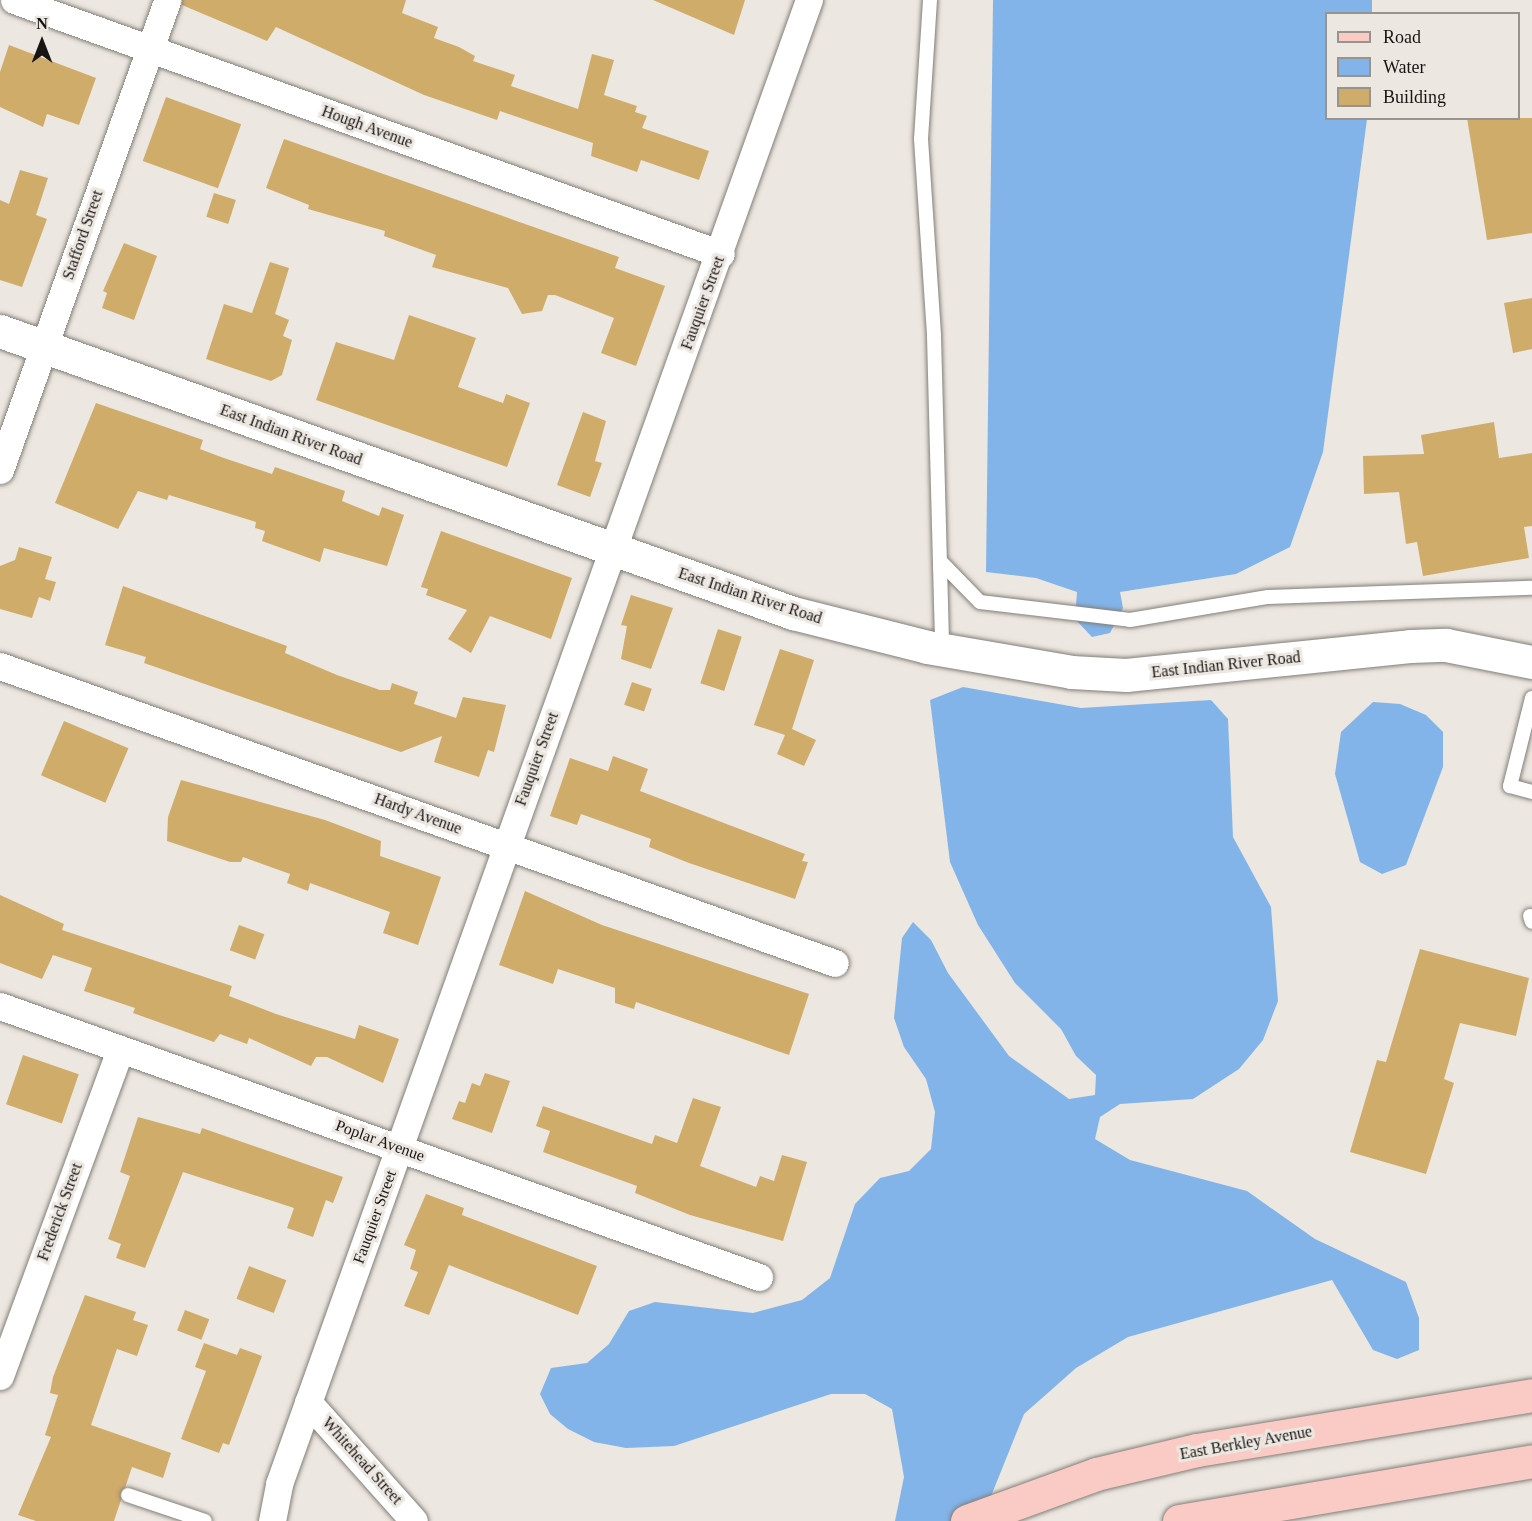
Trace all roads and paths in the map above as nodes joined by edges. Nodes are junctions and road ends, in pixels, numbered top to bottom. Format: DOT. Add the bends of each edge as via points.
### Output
graph roads {
  1 [pos="14,0"];
  2 [pos="167,0"];
  3 [pos="809,0"];
  4 [pos="930,0"];
  5 [pos="149,48"];
  6 [pos="721,254"];
  7 [pos="0,331"];
  8 [pos="44,347"];
  9 [pos="0,470"];
  10 [pos="612,549"];
  11 [pos="940,561"];
  12 [pos="1532,588"];
  13 [pos="942,650"];
  14 [pos="1532,662"];
  15 [pos="0,666"];
  16 [pos="1532,698"];
  17 [pos="1532,792"];
  18 [pos="506,846"];
  19 [pos="835,963"];
  20 [pos="0,1006"];
  21 [pos="120,1048"];
  22 [pos="399,1148"];
  23 [pos="759,1277"];
  24 [pos="0,1376"];
  25 [pos="1532,1395"];
  26 [pos="309,1402"];
  27 [pos="1532,1461"];
  28 [pos="128,1495"];
  29 [pos="205,1521"];
  30 [pos="272,1521"];
  31 [pos="414,1521"];
  32 [pos="967,1521"];
  33 [pos="1179,1521"];
  1 -- 5 [label="street, Hough Avenue"];
  2 -- 5 [label="street, Stafford Street"];
  3 -- 6 [label="street, Fauquier Street"];
  4 -- 11 [label="lane" via="921,139 934,336"];
  5 -- 6 [label="street, Hough Avenue"];
  5 -- 8 [label="street, Stafford Street"];
  6 -- 10 [label="street, Fauquier Street"];
  7 -- 8 [label="street, East Indian River Road"];
  8 -- 9 [label="street, Stafford Street"];
  8 -- 10 [label="street, East Indian River Road"];
  10 -- 13 [label="street, East Indian River Road" via="793,613"];
  10 -- 18 [label="street, Fauquier Street"];
  11 -- 12 [label="lane" via="980,602 1130,620 1268,597"];
  11 -- 13 [label="lane"];
  13 -- 14 [label="street, East Indian River Road" via="1071,672 1126,675 1410,646 1446,645"];
  15 -- 18 [label="street, Hardy Avenue"];
  16 -- 17 [label="lane" via="1510,786"];
  18 -- 19 [label="street, Hardy Avenue"];
  18 -- 22 [label="street, Fauquier Street"];
  20 -- 21 [label="street, Poplar Avenue"];
  21 -- 22 [label="street, Poplar Avenue"];
  21 -- 24 [label="street, Frederick Street"];
  22 -- 23 [label="street, Poplar Avenue"];
  22 -- 26 [label="street, Fauquier Street"];
  25 -- 32 [label="main road, East Berkley Avenue" via="1197,1450 1096,1474"];
  26 -- 30 [label="street, Fauquier Street"];
  26 -- 31 [label="street, Whitehead Street"];
  27 -- 33 [label="main road"];
  28 -- 29 [label="lane"];
}
